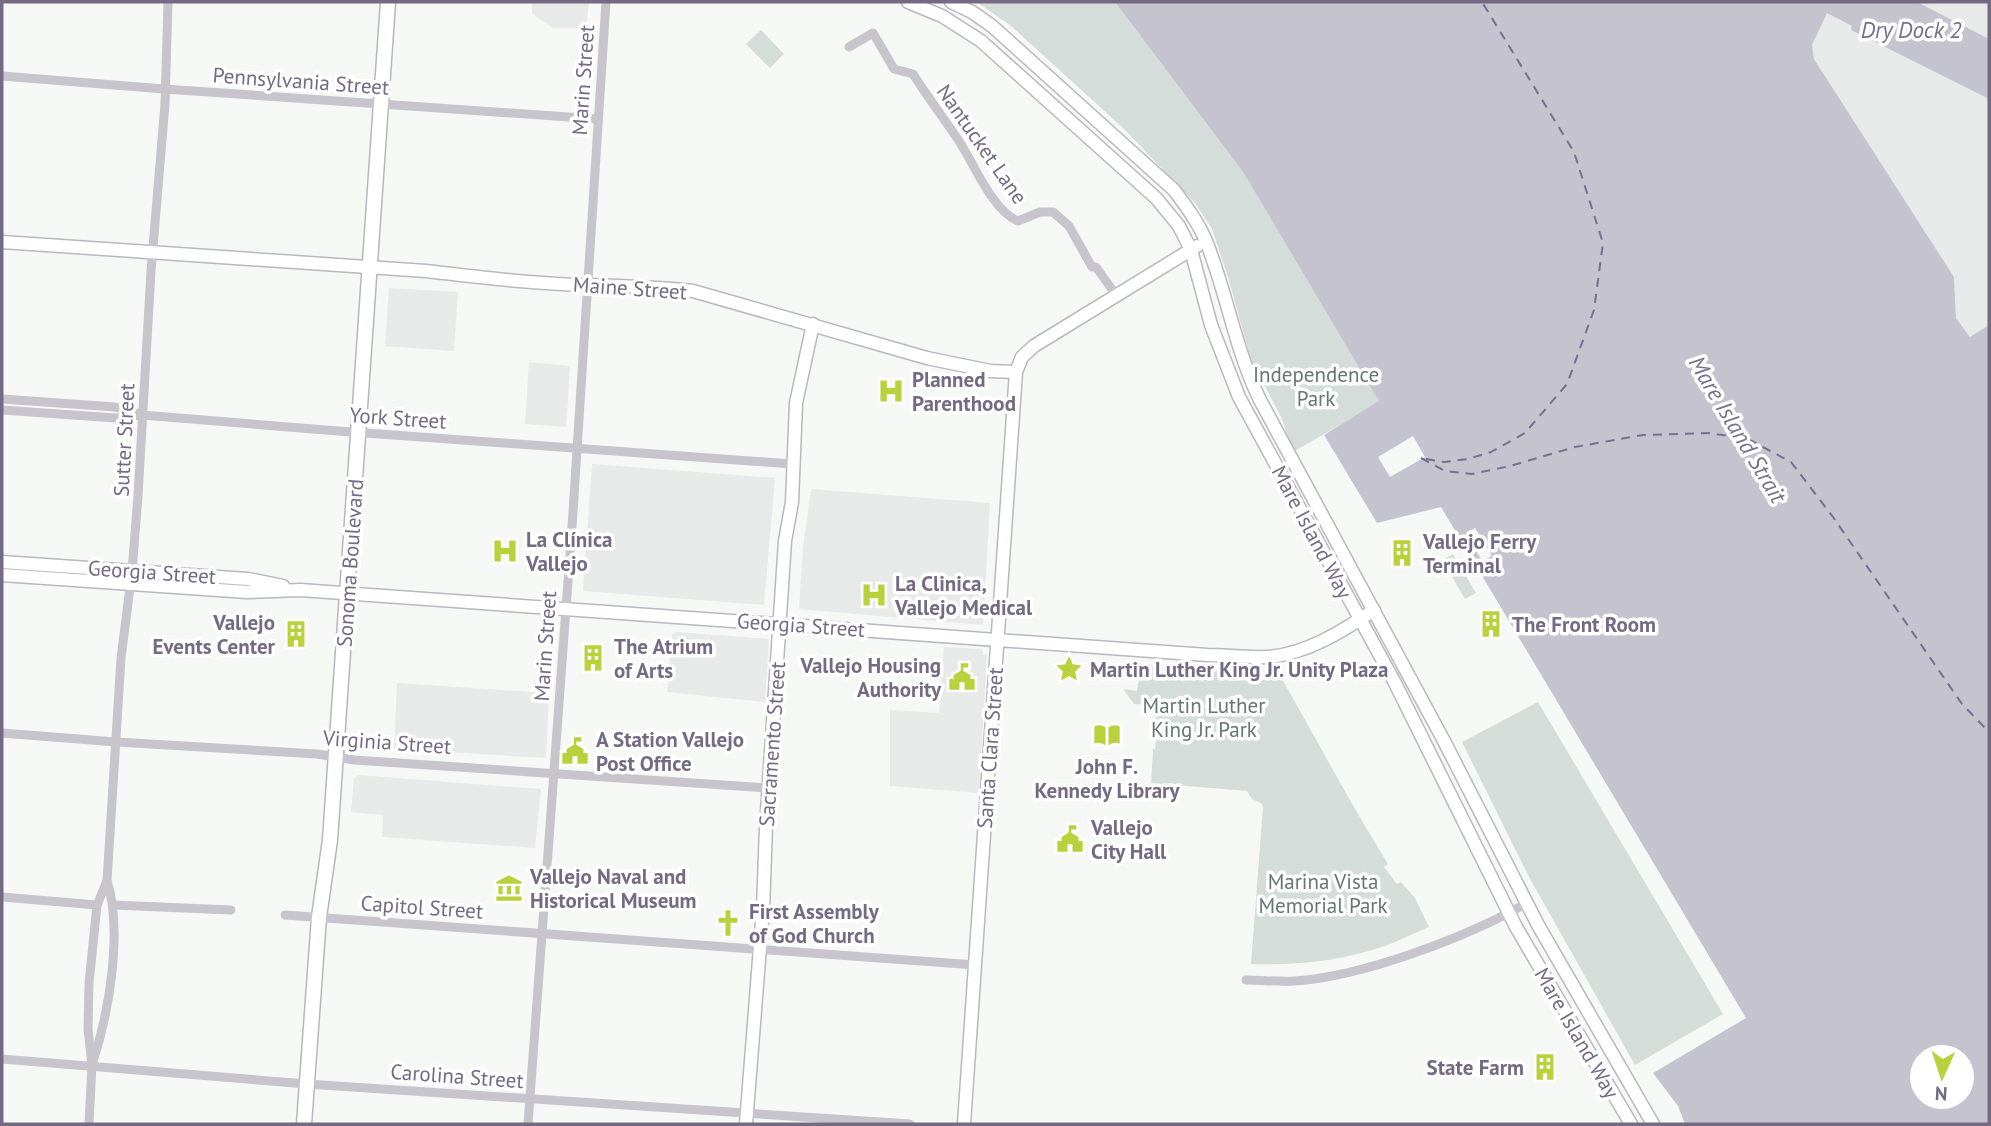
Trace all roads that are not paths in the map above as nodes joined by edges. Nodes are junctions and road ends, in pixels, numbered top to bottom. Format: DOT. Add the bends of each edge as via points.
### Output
graph roads {
  1 [pos="168,2"];
  2 [pos="388,2"];
  3 [pos="606,2"];
  4 [pos="908,2"];
  5 [pos="951,2"];
  6 [pos="849,47"];
  7 [pos="2,76"];
  8 [pos="164,89"];
  9 [pos="381,103"];
  10 [pos="598,119"];
  11 [pos="1206,241"];
  12 [pos="2,242"];
  13 [pos="1191,250"];
  14 [pos="153,251"];
  15 [pos="370,267"];
  16 [pos="587,285"];
  17 [pos="1116,295"];
  18 [pos="813,324"];
  19 [pos="1016,372"];
  20 [pos="2,399"];
  21 [pos="2,410"];
  22 [pos="142,415"];
  23 [pos="357,432"];
  24 [pos="577,447"];
  25 [pos="793,464"];
  26 [pos="2,562"];
  27 [pos="2,575"];
  28 [pos="131,577"];
  29 [pos="348,593"];
  30 [pos="566,608"];
  31 [pos="1374,610"];
  32 [pos="1360,620"];
  33 [pos="780,624"];
  34 [pos="997,640"];
  35 [pos="2,733"];
  36 [pos="116,742"];
  37 [pos="336,757"];
  38 [pos="553,772"];
  39 [pos="769,788"];
  40 [pos="107,881"];
  41 [pos="2,897"];
  42 [pos="1527,903"];
  43 [pos="97,905"];
  44 [pos="113,905"];
  45 [pos="230,910"];
  46 [pos="1509,913"];
  47 [pos="285,915"];
  48 [pos="319,917"];
  49 [pos="541,932"];
  50 [pos="760,950"];
  51 [pos="976,965"];
  52 [pos="1246,980"];
  53 [pos="2,1059"];
  54 [pos="92,1065"];
  55 [pos="307,1084"];
  56 [pos="530,1098"];
  57 [pos="746,1118"];
  58 [pos="89,1124"];
  59 [pos="304,1124"];
  60 [pos="528,1124"];
  61 [pos="910,1124"];
  62 [pos="964,1124"];
  63 [pos="1631,1124"];
  64 [pos="1653,1124"];
  1 -- 8 [label="street, Sutter Street"];
  2 -- 9 [label="main road, Sonoma Boulevard"];
  3 -- 10 [label="street, Marin Street"];
  4 -- 13 [label="main road, Mare Island Way" via="963,29 996,53 1156,198 1180,226"];
  5 -- 11 [label="main road, Mare Island Way" via="999,33 1174,190"];
  6 -- 17 [label="street, Nantucket Lane" via="873,33 894,69 913,74 1009,218 1018,221 1053,212 1069,226"];
  7 -- 8 [label="street, Pennsylvania Street"];
  8 -- 9 [label="street, Pennsylvania Street"];
  8 -- 14 [label="street, Sutter Street"];
  9 -- 10 [label="street, Pennsylvania Street"];
  9 -- 15 [label="main road, Sonoma Boulevard"];
  10 -- 16 [label="street, Marin Street"];
  11 -- 13 [label="main road"];
  11 -- 31 [label="main road, Mare Island Way" via="1249,378"];
  12 -- 14 [label="main road, Maine Street"];
  13 -- 17 [label="main road"];
  13 -- 32 [label="main road, Mare Island Way" via="1211,325 1239,397"];
  14 -- 15 [label="main road, Maine Street"];
  14 -- 22 [label="street, Sutter Street"];
  15 -- 16 [label="main road, Maine Street"];
  15 -- 23 [label="main road, Sonoma Boulevard"];
  16 -- 18 [label="main road, Maine Street" via="693,292"];
  16 -- 24 [label="street, Marin Street"];
  17 -- 19 [label="main road" via="1034,346 1022,357"];
  18 -- 19 [label="main road, Maine Street" via="938,361"];
  18 -- 25 [label="main road, Sacramento Street" via="797,396"];
  19 -- 34 [label="main road, Santa Clara Street"];
  20 -- 22 [label="street" via="115,407"];
  21 -- 22 [label="street, York Street" via="115,418"];
  22 -- 23 [label="street, York Street"];
  22 -- 28 [label="street, Sutter Street"];
  23 -- 24 [label="street, York Street"];
  23 -- 29 [label="main road, Sonoma Boulevard"];
  24 -- 25 [label="street, York Street"];
  24 -- 30 [label="street, Marin Street"];
  25 -- 33 [label="main road, Sacramento Street"];
  26 -- 28 [label="main road, Georgia Street"];
  27 -- 28 [label="main road, Georgia Street"];
  28 -- 29 [label="main road, Georgia Street" via="248,579 300,590"];
  28 -- 36 [label="street, Sutter Street"];
  29 -- 30 [label="main road, Georgia Street"];
  29 -- 37 [label="main road, Sonoma Boulevard"];
  30 -- 33 [label="main road, Georgia Street"];
  30 -- 38 [label="street, Marin Street"];
  31 -- 32 [label="main road, Georgia Street"];
  31 -- 42 [label="main road, Mare Island Way"];
  32 -- 34 [label="main road, Georgia Street" via="1302,649 1267,657"];
  32 -- 46 [label="main road, Mare Island Way"];
  33 -- 34 [label="main road, Georgia Street"];
  33 -- 39 [label="main road, Sacramento Street"];
  34 -- 51 [label="main road, Santa Clara Street"];
  35 -- 36 [label="street, Virginia Street"];
  36 -- 37 [label="street, Virginia Street"];
  36 -- 40 [label="street, Sutter Street"];
  37 -- 38 [label="street, Virginia Street"];
  37 -- 48 [label="main road, Sonoma Boulevard"];
  38 -- 39 [label="street, Virginia Street"];
  38 -- 49 [label="street, Marin Street"];
  39 -- 50 [label="main road, Sacramento Street"];
  40 -- 43 [label="street, Sutter Street"];
  40 -- 44 [label="street, Sutter Street"];
  41 -- 43 [label="street"];
  42 -- 46 [label="street"];
  42 -- 64 [label="main road, Mare Island Way"];
  43 -- 54 [label="street, Sutter Street" via="89,983"];
  44 -- 45 [label="street"];
  44 -- 54 [label="street, Sutter Street" via="110,984 104,1028"];
  46 -- 52 [label="street" via="1406,956 1337,974 1295,981"];
  46 -- 63 [label="main road, Mare Island Way"];
  47 -- 48 [label="street, Capitol Street"];
  48 -- 49 [label="street, Capitol Street"];
  48 -- 55 [label="main road, Sonoma Boulevard"];
  49 -- 50 [label="street, Capitol Street"];
  49 -- 56 [label="street, Marin Street"];
  50 -- 51 [label="street, Capitol Street"];
  50 -- 57 [label="main road, Sacramento Street"];
  51 -- 62 [label="main road, Santa Clara Street"];
  53 -- 54 [label="street, Carolina Street"];
  54 -- 55 [label="street, Carolina Street"];
  54 -- 58 [label="street, Sutter Street"];
  55 -- 56 [label="street, Carolina Street"];
  55 -- 59 [label="main road, Sonoma Boulevard"];
  56 -- 57 [label="street, Carolina Street"];
  56 -- 60 [label="street, Marin Street"];
  57 -- 61 [label="street, Carolina Street"];
}
